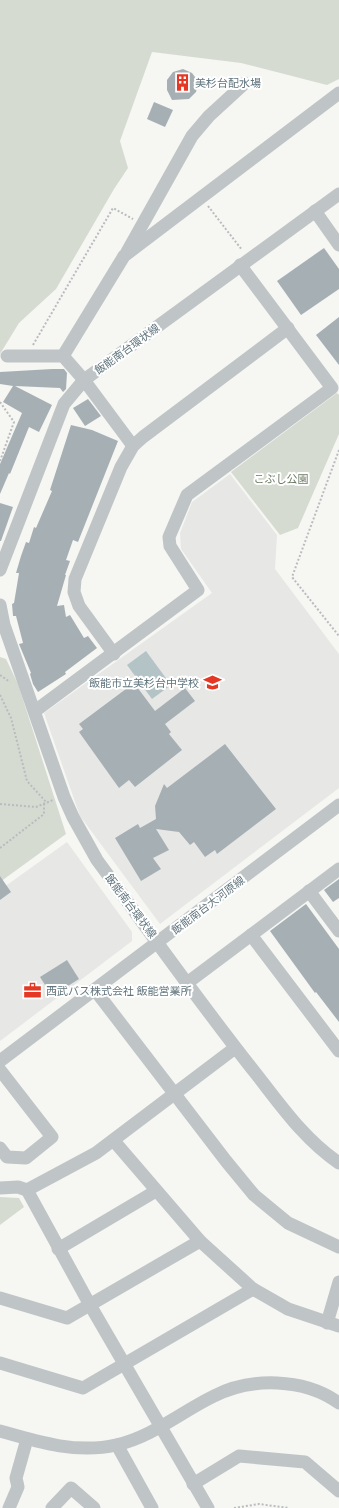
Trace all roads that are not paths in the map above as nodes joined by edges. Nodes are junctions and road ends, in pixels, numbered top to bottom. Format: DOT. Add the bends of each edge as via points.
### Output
graph roads {
  1 [pos="245,83"];
  2 [pos="339,93"];
  3 [pos="339,194"];
  4 [pos="315,211"];
  5 [pos="339,245"];
  6 [pos="124,256"];
  7 [pos="245,262"];
  8 [pos="288,328"];
  9 [pos="7,356"];
  10 [pos="63,356"];
  11 [pos="84,380"];
  12 [pos="133,446"];
  13 [pos="0,570"];
  14 [pos="0,605"];
  15 [pos="114,654"];
  16 [pos="35,711"];
  17 [pos="339,805"];
  18 [pos="339,869"];
  19 [pos="309,892"];
  20 [pos="339,931"];
  21 [pos="251,935"];
  22 [pos="158,942"];
  23 [pos="187,983"];
  24 [pos="95,990"];
  25 [pos="236,1048"];
  26 [pos="339,1051"];
  27 [pos="0,1061"];
  28 [pos="0,1070"];
  29 [pos="175,1095"];
  30 [pos="114,1141"];
  31 [pos="0,1148"];
  32 [pos="339,1163"];
  33 [pos="0,1188"];
  34 [pos="27,1190"];
  35 [pos="156,1190"];
  36 [pos="200,1241"];
  37 [pos="339,1247"];
  38 [pos="58,1249"];
  39 [pos="339,1282"];
  40 [pos="253,1289"];
  41 [pos="0,1298"];
  42 [pos="90,1305"];
  43 [pos="333,1325"];
  44 [pos="0,1363"];
  45 [pos="124,1364"];
  46 [pos="339,1402"];
  47 [pos="160,1427"];
  48 [pos="0,1431"];
  49 [pos="27,1439"];
  50 [pos="117,1445"];
  51 [pos="193,1484"];
  52 [pos="339,1491"];
  53 [pos="9,1508"];
  54 [pos="52,1508"];
  55 [pos="94,1508"];
  56 [pos="152,1508"];
  57 [pos="208,1508"];
  1 -- 6 [label="street" via="209,116 192,136"];
  2 -- 6 [label="street"];
  3 -- 4 [label="street, 飯能南台環状線"];
  4 -- 5 [label="street"];
  4 -- 7 [label="street, 飯能南台環状線"];
  6 -- 10 [label="street"];
  7 -- 8 [label="street"];
  7 -- 11 [label="street, 飯能南台環状線"];
  8 -- 12 [label="street"];
  8 -- 15 [label="street" via="332,388 187,495 169,537 170,546 198,590"];
  9 -- 10 [label="street"];
  10 -- 11 [label="street"];
  11 -- 12 [label="street"];
  11 -- 13 [label="street, 飯能南台環状線" via="64,404"];
  12 -- 15 [label="street" via="120,466 75,579 74,592 79,606"];
  14 -- 16 [label="street, 飯能南台環状線" via="4,625"];
  15 -- 16 [label="street"];
  16 -- 22 [label="street, 飯能南台環状線" via="64,797 86,842"];
  17 -- 22 [label="street, 飯能南台大河原線"];
  18 -- 19 [label="street"];
  19 -- 20 [label="street"];
  19 -- 21 [label="street"];
  21 -- 23 [label="street"];
  21 -- 26 [label="street"];
  22 -- 23 [label="street, 飯能南台環状線"];
  22 -- 24 [label="street, 飯能南台大河原線"];
  23 -- 25 [label="street, 飯能南台環状線"];
  24 -- 27 [label="street, 飯能南台大河原線"];
  24 -- 29 [label="street"];
  25 -- 29 [label="street"];
  25 -- 32 [label="street, 飯能南台環状線" via="305,1135"];
  28 -- 31 [label="street" via="52,1137 26,1158 7,1157"];
  29 -- 30 [label="street"];
  29 -- 37 [label="street" via="254,1194 288,1223"];
  30 -- 34 [label="street"];
  30 -- 35 [label="street"];
  33 -- 34 [label="street" via="18,1187"];
  34 -- 38 [label="street"];
  35 -- 36 [label="street"];
  35 -- 38 [label="street"];
  36 -- 40 [label="street"];
  36 -- 42 [label="street"];
  38 -- 42 [label="street"];
  39 -- 43 [label="street"];
  40 -- 43 [label="street" via="288,1309"];
  40 -- 45 [label="street"];
  41 -- 42 [label="street" via="67,1318"];
  42 -- 45 [label="street"];
  44 -- 45 [label="street" via="83,1388"];
  45 -- 47 [label="street"];
  46 -- 47 [label="street" via="297,1386 254,1384 214,1395"];
  47 -- 50 [label="street"];
  47 -- 51 [label="street"];
  48 -- 49 [label="street"];
  49 -- 50 [label="street" via="56,1446 87,1449"];
  49 -- 53 [label="street" via="16,1478 18,1487"];
  50 -- 56 [label="street"];
  51 -- 52 [label="street" via="239,1456 305,1462"];
  51 -- 57 [label="street"];
  54 -- 55 [label="street" via="72,1488"];
}
